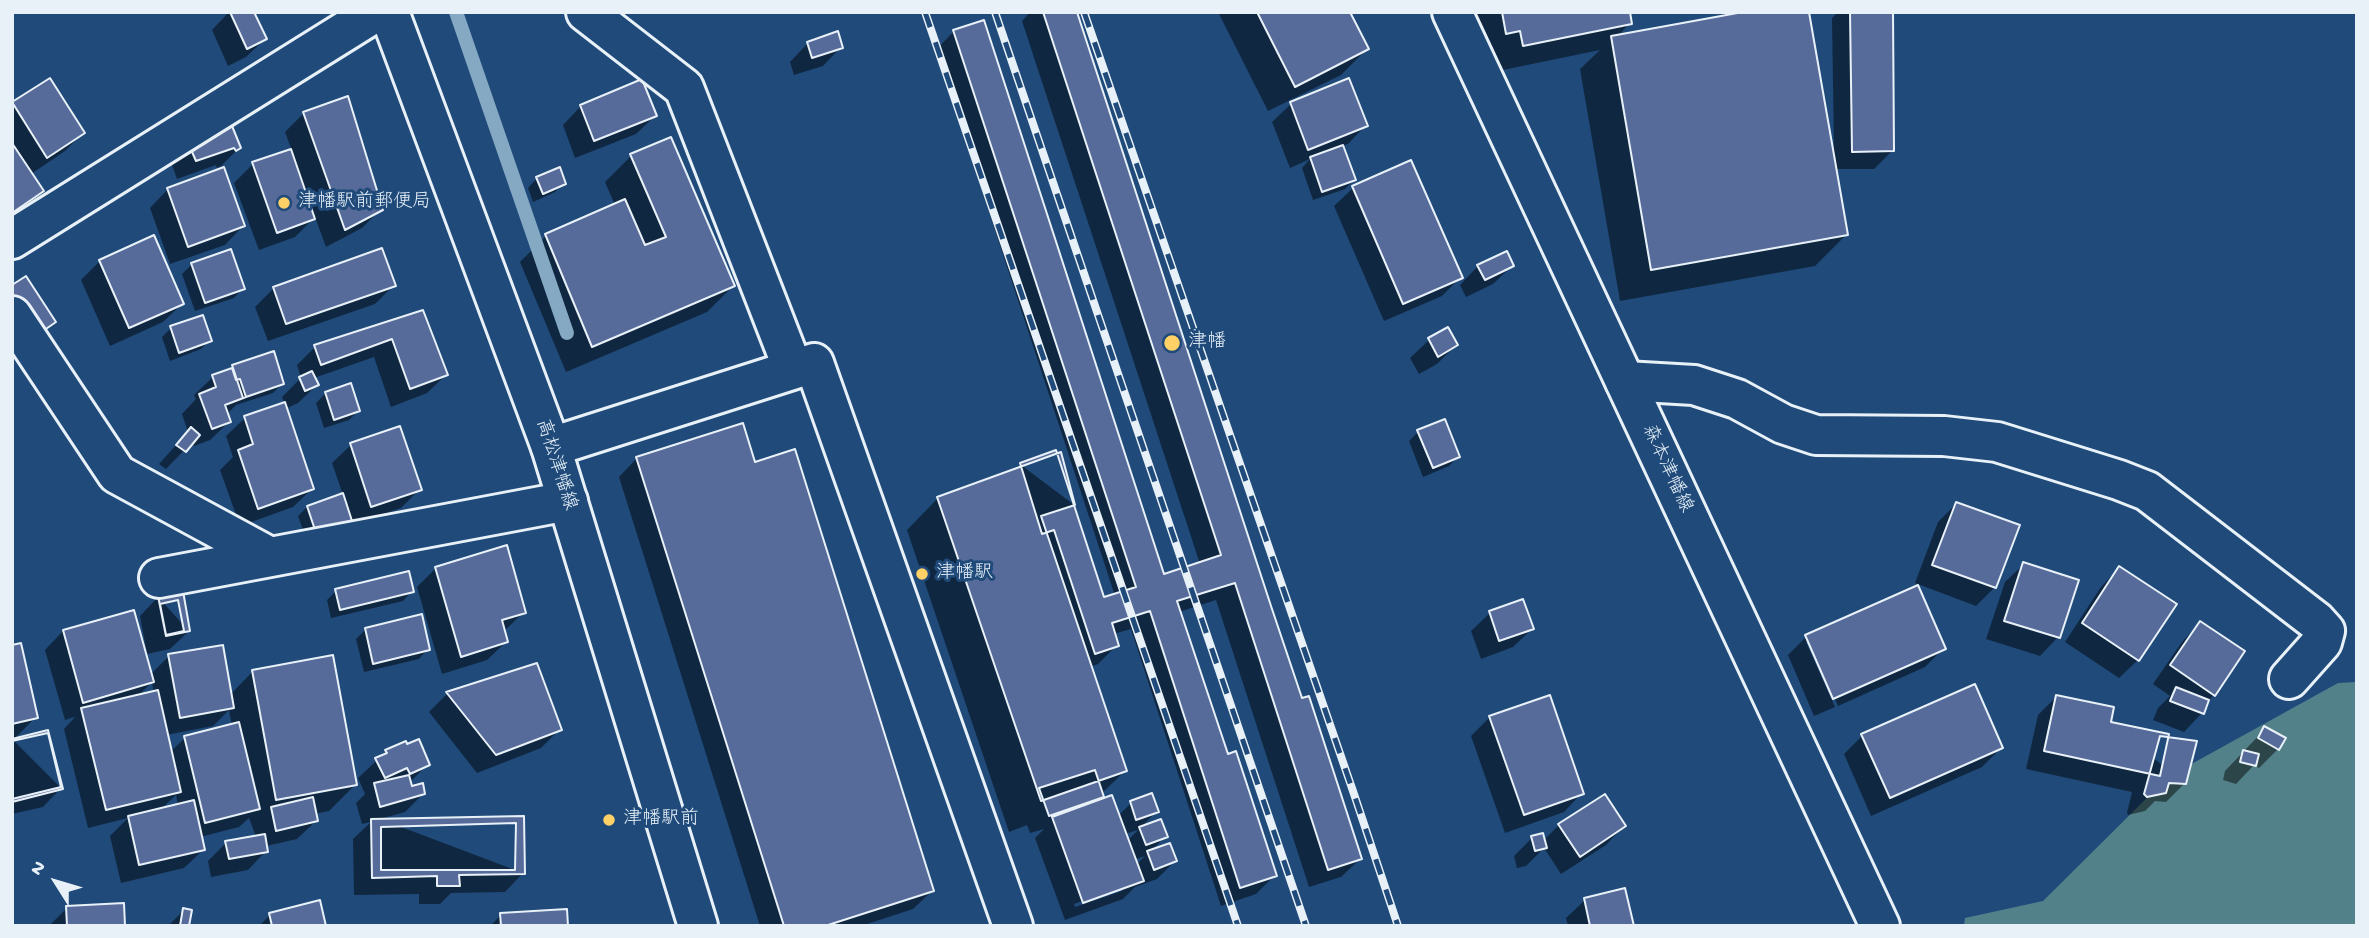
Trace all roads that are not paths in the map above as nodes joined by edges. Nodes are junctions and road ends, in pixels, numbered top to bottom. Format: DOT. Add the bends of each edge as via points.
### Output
graph roads {
  1 [pos="376,12"];
  2 [pos="389,12"];
  3 [pos="586,12"];
  4 [pos="1452,12"];
  5 [pos="12,239"];
  6 [pos="12,316"];
  7 [pos="793,369"];
  8 [pos="1625,381"];
  9 [pos="551,447"];
  10 [pos="568,501"];
  11 [pos="270,557"];
  12 [pos="159,578"];
  13 [pos="2289,679"];
  14 [pos="698,926"];
  15 [pos="1013,926"];
  16 [pos="1880,926"];
  1 -- 5 [label="main road"];
  2 -- 9 [label="main road, 高松津幡線"];
  3 -- 7 [label="main road" via="684,88"];
  4 -- 8 [label="main road, 森本津幡線"];
  6 -- 11 [label="main road" via="117,474"];
  7 -- 9 [label="main road"];
  7 -- 15 [label="main road" via="814,363"];
  8 -- 13 [label="main road" via="1694,385 1816,435 1944,436 1997,442 2147,491 2325,631 2322,642"];
  8 -- 16 [label="main road, 森本津幡線"];
  9 -- 10 [label="main road, 高松津幡線"];
  10 -- 11 [label="main road"];
  10 -- 14 [label="main road, 高松津幡線"];
  11 -- 12 [label="main road"];
}
